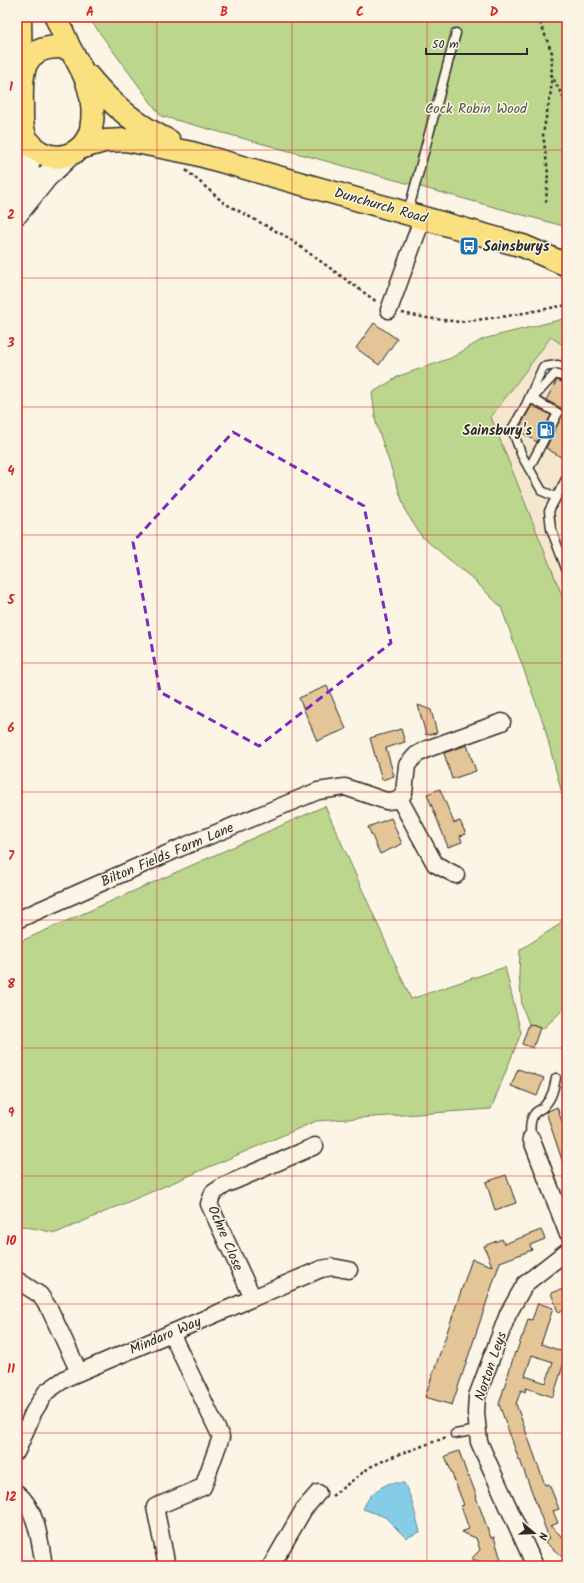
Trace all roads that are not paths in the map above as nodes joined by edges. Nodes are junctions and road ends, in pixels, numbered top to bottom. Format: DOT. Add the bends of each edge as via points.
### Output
graph roads {
  1 [pos="20,17"];
  2 [pos="56,17"];
  3 [pos="456,33"];
  4 [pos="70,49"];
  5 [pos="83,70"];
  6 [pos="21,79"];
  7 [pos="30,143"];
  8 [pos="74,152"];
  9 [pos="186,160"];
  10 [pos="17,201"];
  11 [pos="17,213"];
  12 [pos="415,215"];
  13 [pos="567,265"];
  14 [pos="389,310"];
  15 [pos="567,367"];
  16 [pos="567,378"];
  17 [pos="529,402"];
  18 [pos="529,468"];
  19 [pos="567,477"];
  20 [pos="556,497"];
  21 [pos="567,571"];
  22 [pos="502,722"];
  23 [pos="400,798"];
  24 [pos="456,875"];
  25 [pos="17,920"];
  26 [pos="556,1078"];
  27 [pos="531,1138"];
  28 [pos="315,1146"];
  29 [pos="567,1232"];
  30 [pos="567,1251"];
  31 [pos="349,1270"];
  32 [pos="17,1280"];
  33 [pos="253,1298"];
  34 [pos="171,1333"];
  35 [pos="79,1372"];
  36 [pos="478,1430"];
  37 [pos="455,1434"];
  38 [pos="17,1451"];
  39 [pos="17,1493"];
  40 [pos="324,1495"];
  41 [pos="44,1566"];
  42 [pos="167,1566"];
  43 [pos="271,1566"];
  44 [pos="535,1566"];
  1 -- 6 [label="main road"];
  2 -- 4 [label="main road"];
  3 -- 12 [label="lane" via="411,200"];
  4 -- 5 [label="main road"];
  4 -- 6 [label="main road" via="42,49 33,55"];
  5 -- 8 [label="main road" via="93,105 93,120 90,133"];
  5 -- 9 [label="main road, Dunchurch Road" via="102,93"];
  6 -- 7 [label="main road" via="23,127"];
  7 -- 8 [label="main road" via="48,155 57,157"];
  7 -- 10 [label="main road" via="28,168"];
  8 -- 9 [label="main road, Dunchurch Road" via="104,141 126,140"];
  8 -- 11 [label="main road" via="46,177"];
  9 -- 12 [label="main road, Dunchurch Road"];
  12 -- 13 [label="main road, Dunchurch Road" via="523,246"];
  12 -- 14 [label="street"];
  15 -- 17 [label="lane" via="557,365 543,368"];
  16 -- 17 [label="lane" via="555,374"];
  17 -- 18 [label="lane" via="512,430"];
  17 -- 18 [label="lane" via="558,413"];
  18 -- 20 [label="lane" via="542,491"];
  19 -- 20 [label="lane"];
  20 -- 21 [label="lane" via="549,511 549,519"];
  22 -- 23 [label="street" via="416,755 407,765 404,793"];
  23 -- 24 [label="street" via="435,864"];
  23 -- 25 [label="street, Bilton Fields Farm Lane" via="386,801 345,787 318,791"];
  26 -- 27 [label="lane" via="551,1096 545,1106 535,1112 531,1120"];
  27 -- 29 [label="street"];
  28 -- 33 [label="street, Ochre Close" via="225,1184 213,1192 209,1204"];
  30 -- 36 [label="street, Norton Leys" via="525,1284 508,1314 478,1396"];
  31 -- 33 [label="street, Mindaro Way" via="333,1267 321,1269"];
  32 -- 35 [label="street" via="40,1295 50,1310"];
  33 -- 34 [label="street, Mindaro Way"];
  34 -- 35 [label="street, Mindaro Way"];
  34 -- 42 [label="street" via="221,1437 203,1487 155,1507"];
  35 -- 38 [label="street, Mindaro Way" via="46,1392 33,1413"];
  36 -- 37 [label="lane"];
  36 -- 44 [label="street, Norton Leys" via="479,1442"];
  39 -- 41 [label="street" via="30,1511 39,1537"];
  40 -- 43 [label="street" via="304,1509"];
}
